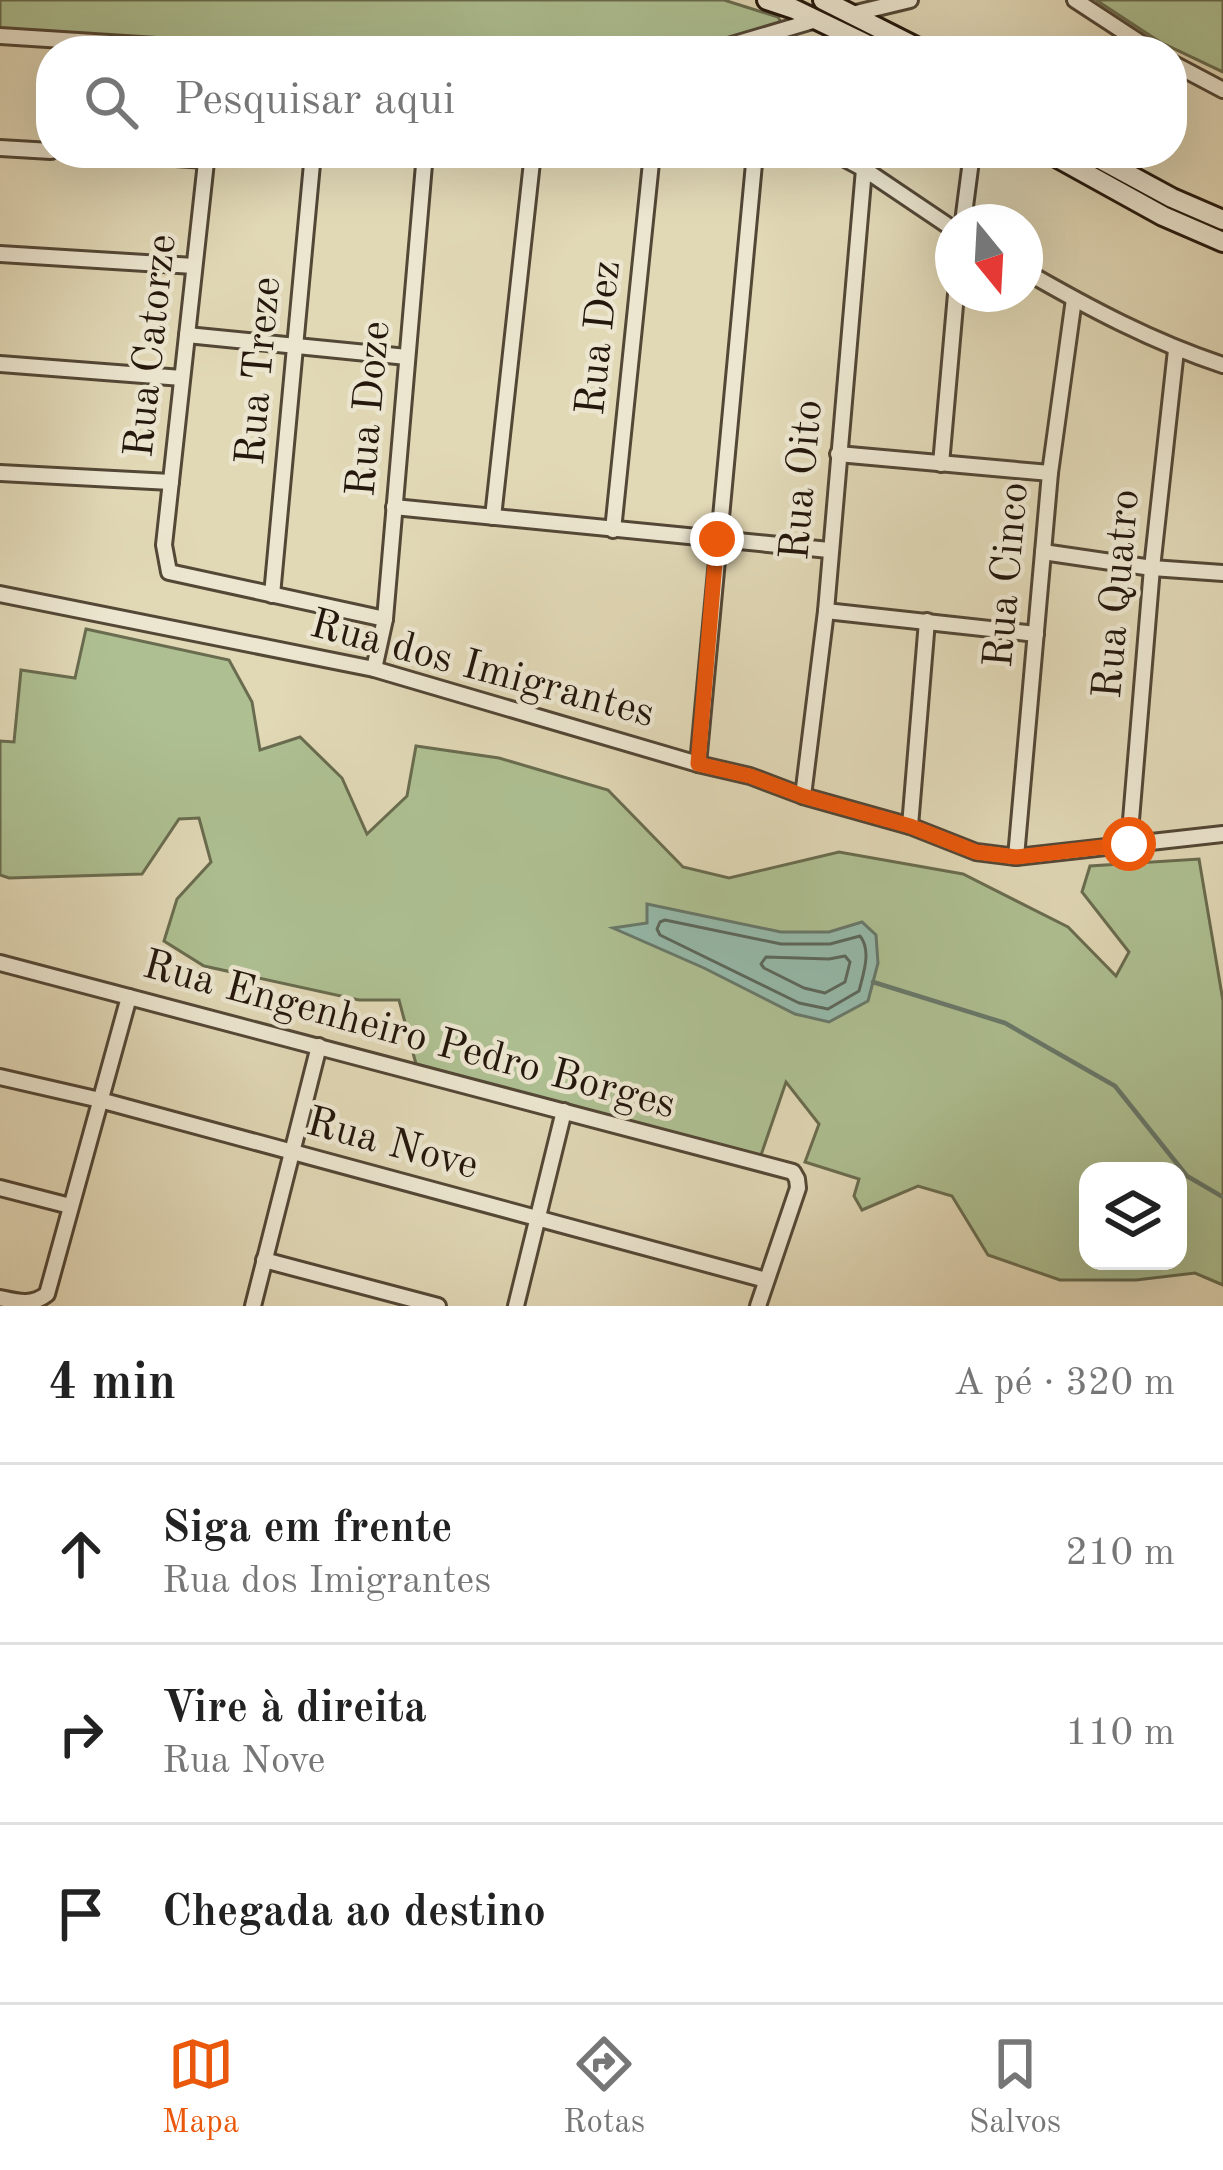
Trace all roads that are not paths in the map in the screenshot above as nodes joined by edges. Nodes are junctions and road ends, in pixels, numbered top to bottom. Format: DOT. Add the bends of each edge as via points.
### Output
graph roads {
  1 [pos="767,0"];
  2 [pos="823,0"];
  3 [pos="910,0"];
  4 [pos="1075,0"];
  5 [pos="852,14"];
  6 [pos="816,20"];
  7 [pos="0,36"];
  8 [pos="762,36"];
  9 [pos="850,36"];
  10 [pos="895,36"];
  11 [pos="1131,36"];
  12 [pos="36,38"];
  13 [pos="1187,73"];
  14 [pos="1223,90"];
  15 [pos="0,148"];
  16 [pos="36,150"];
  17 [pos="206,168"];
  18 [pos="312,168"];
  19 [pos="424,168"];
  20 [pos="531,168"];
  21 [pos="650,168"];
  22 [pos="753,168"];
  23 [pos="970,168"];
  24 [pos="1076,168"];
  25 [pos="1117,168"];
  26 [pos="864,169"];
  27 [pos="965,204"];
  28 [pos="935,217"];
  29 [pos="1223,220"];
  30 [pos="1223,242"];
  31 [pos="0,254"];
  32 [pos="194,266"];
  33 [pos="1043,281"];
  34 [pos="1074,299"];
  35 [pos="954,312"];
  36 [pos="187,335"];
  37 [pos="295,345"];
  38 [pos="1176,350"];
  39 [pos="407,357"];
  40 [pos="0,364"];
  41 [pos="1223,365"];
  42 [pos="182,378"];
  43 [pos="838,454"];
  44 [pos="941,464"];
  45 [pos="0,473"];
  46 [pos="1050,473"];
  47 [pos="170,482"];
  48 [pos="394,507"];
  49 [pos="493,517"];
  50 [pos="613,530"];
  51 [pos="717,539"];
  52 [pos="829,550"];
  53 [pos="1043,553"];
  54 [pos="1151,568"];
  55 [pos="1223,573"];
  56 [pos="0,594"];
  57 [pos="272,595"];
  58 [pos="826,611"];
  59 [pos="385,619"];
  60 [pos="927,620"];
  61 [pos="1036,634"];
  62 [pos="374,669"];
  63 [pos="698,764"];
  64 [pos="803,796"];
  65 [pos="910,826"];
  66 [pos="1223,833"];
  67 [pos="1129,844"];
  68 [pos="1016,857"];
  69 [pos="0,963"];
  70 [pos="129,997"];
  71 [pos="319,1046"];
  72 [pos="0,1077"];
  73 [pos="100,1100"];
  74 [pos="564,1111"];
  75 [pos="291,1152"];
  76 [pos="0,1188"];
  77 [pos="70,1206"];
  78 [pos="538,1219"];
  79 [pos="264,1260"];
  80 [pos="766,1280"];
  81 [pos="0,1298"];
  82 [pos="253,1306"];
  83 [pos="438,1306"];
  84 [pos="516,1306"];
  85 [pos="758,1306"];
  1 -- 6 [label="main road"];
  2 -- 5 [label="main road"];
  3 -- 5 [label="street"];
  4 -- 11 [label="street"];
  5 -- 10 [label="main road"];
  6 -- 8 [label="street"];
  6 -- 9 [label="main road"];
  7 -- 12 [label="street"];
  13 -- 14 [label="street"];
  15 -- 16 [label="street"];
  17 -- 32 [label="street, Rua Catorze"];
  18 -- 37 [label="street, Rua Treze"];
  19 -- 39 [label="street, Rua Doze"];
  20 -- 49 [label="street"];
  21 -- 50 [label="street, Rua Dez"];
  22 -- 51 [label="street"];
  23 -- 27 [label="street"];
  24 -- 30 [label="main road"];
  25 -- 29 [label="main road"];
  26 -- 28 [label="street"];
  26 -- 43 [label="street, Rua Oito"];
  31 -- 32 [label="street"];
  32 -- 36 [label="street, Rua Catorze"];
  33 -- 34 [label="street"];
  34 -- 38 [label="street"];
  34 -- 46 [label="street, Rua Cinco"];
  35 -- 44 [label="street"];
  36 -- 37 [label="street"];
  36 -- 42 [label="street, Rua Catorze"];
  37 -- 39 [label="street"];
  37 -- 57 [label="street, Rua Treze"];
  38 -- 41 [label="street"];
  38 -- 54 [label="street, Rua Quatro"];
  39 -- 48 [label="street, Rua Doze"];
  40 -- 42 [label="street"];
  42 -- 47 [label="street, Rua Catorze"];
  43 -- 44 [label="street"];
  43 -- 52 [label="street, Rua Oito"];
  44 -- 46 [label="street"];
  45 -- 47 [label="street"];
  46 -- 53 [label="street, Rua Cinco"];
  47 -- 57 [label="street, Rua Catorze" via="169,572"];
  48 -- 49 [label="street"];
  48 -- 59 [label="street, Rua Doze"];
  49 -- 50 [label="street"];
  50 -- 51 [label="street"];
  51 -- 52 [label="street"];
  51 -- 63 [label="street"];
  52 -- 58 [label="street, Rua Oito"];
  53 -- 54 [label="street"];
  53 -- 61 [label="street, Rua Cinco"];
  54 -- 55 [label="street"];
  54 -- 67 [label="street, Rua Quatro"];
  56 -- 62 [label="street, Rua dos Imigrantes"];
  57 -- 59 [label="street"];
  58 -- 60 [label="street"];
  58 -- 64 [label="street, Rua Oito"];
  59 -- 62 [label="street, Rua Doze"];
  60 -- 61 [label="street"];
  60 -- 65 [label="street"];
  61 -- 68 [label="street, Rua Cinco"];
  62 -- 63 [label="street, Rua dos Imigrantes"];
  63 -- 64 [label="street, Rua dos Imigrantes"];
  64 -- 65 [label="street, Rua dos Imigrantes"];
  65 -- 68 [label="street, Rua dos Imigrantes" via="976,852"];
  66 -- 67 [label="street, Rua dos Imigrantes"];
  67 -- 68 [label="street, Rua dos Imigrantes"];
  69 -- 70 [label="street, Rua Engenheiro Pedro Borges"];
  70 -- 71 [label="street, Rua Engenheiro Pedro Borges"];
  70 -- 73 [label="street"];
  71 -- 74 [label="street, Rua Engenheiro Pedro Borges"];
  71 -- 75 [label="street"];
  72 -- 73 [label="street, Rua Nove"];
  73 -- 75 [label="street, Rua Nove"];
  73 -- 77 [label="street"];
  74 -- 78 [label="street"];
  74 -- 80 [label="street, Rua Engenheiro Pedro Borges" via="793,1172 798,1188"];
  75 -- 78 [label="street, Rua Nove"];
  75 -- 79 [label="street"];
  76 -- 77 [label="street"];
  77 -- 81 [label="street" via="46,1294 25,1303"];
  78 -- 80 [label="street, Rua Nove"];
  78 -- 84 [label="street"];
  79 -- 82 [label="street"];
  79 -- 83 [label="street"];
  80 -- 85 [label="street"];
}
